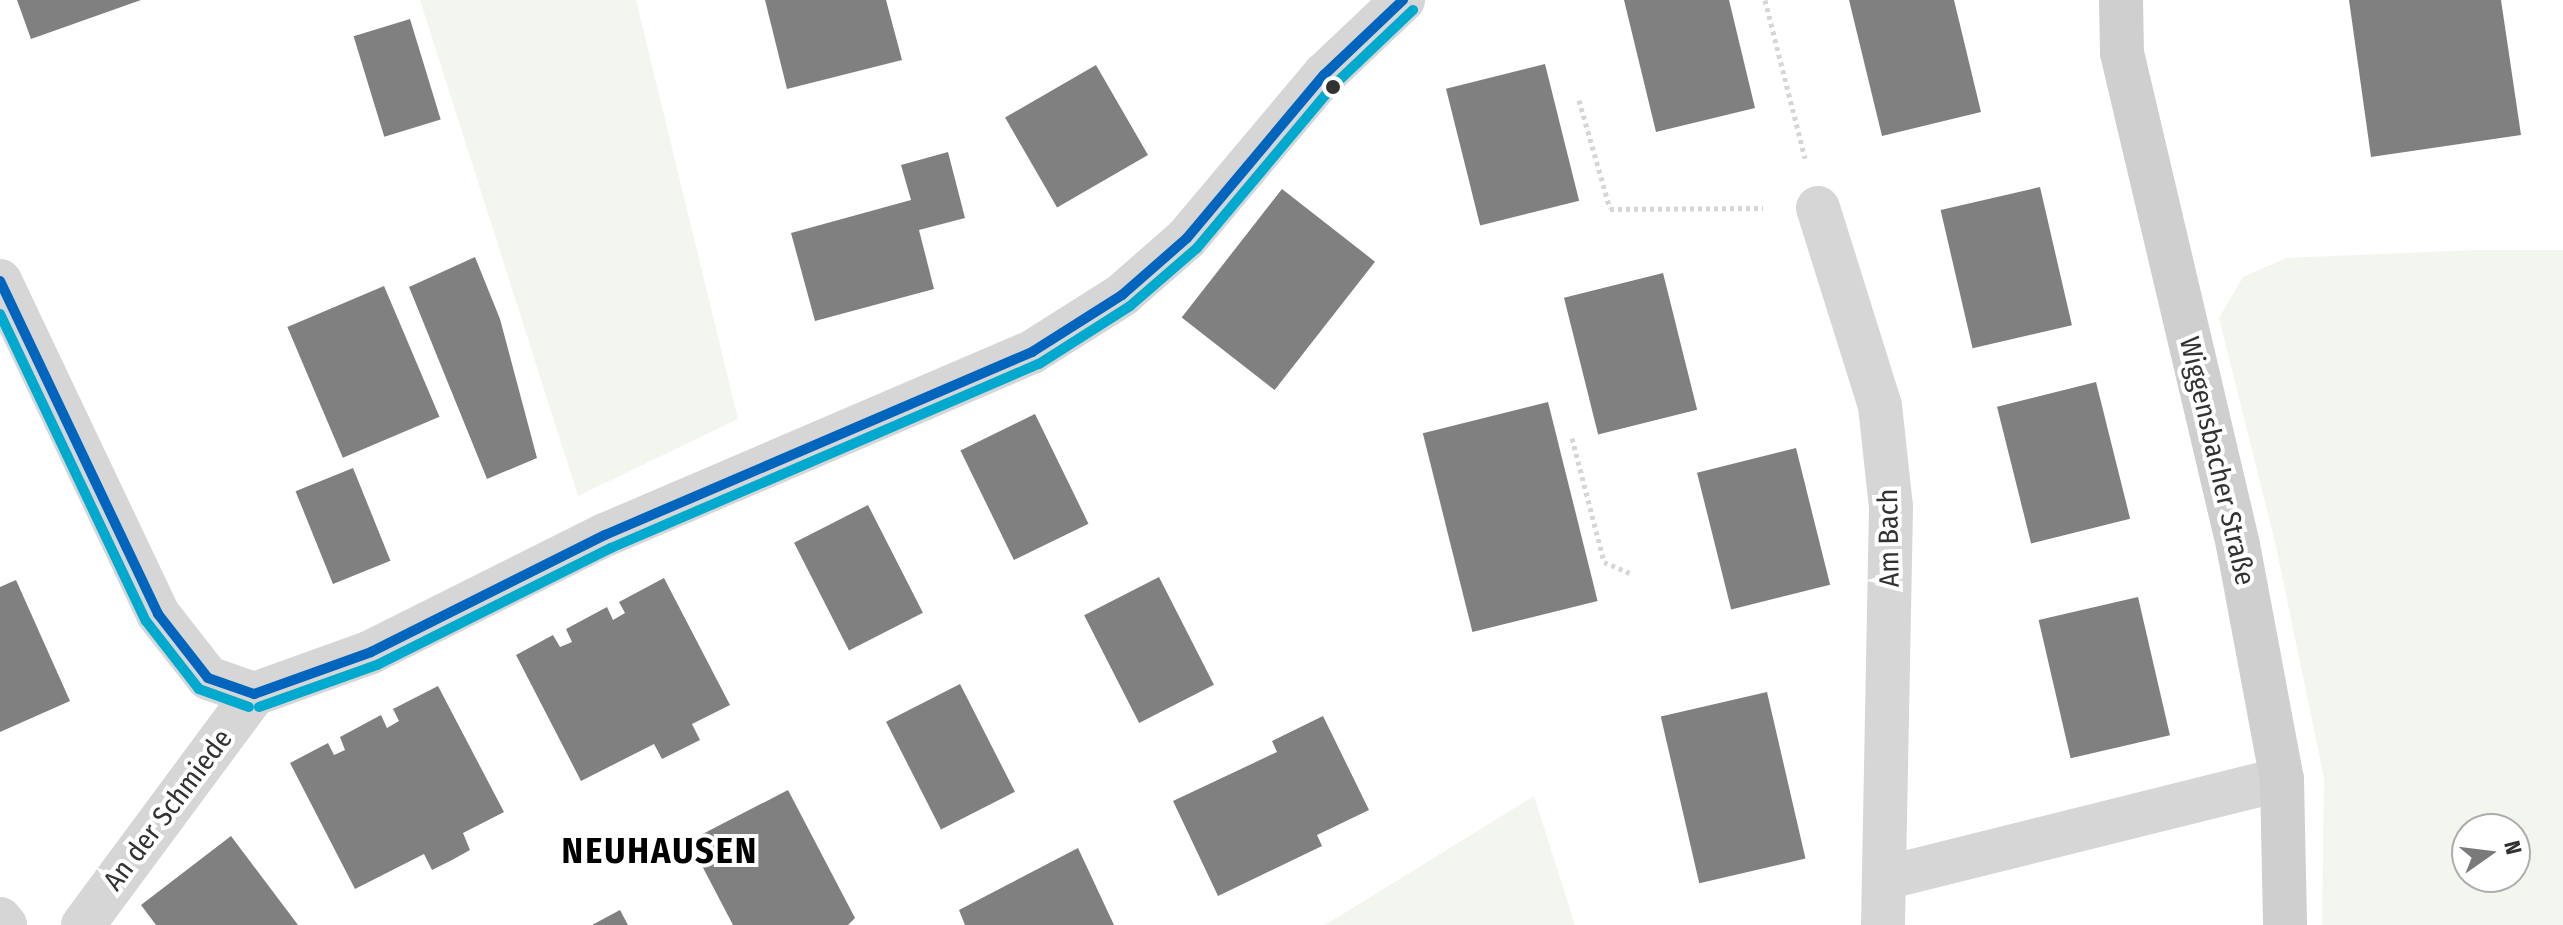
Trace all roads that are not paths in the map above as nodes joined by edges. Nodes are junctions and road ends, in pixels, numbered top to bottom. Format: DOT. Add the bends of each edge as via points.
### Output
graph roads {
  1 [pos="1403,0"];
  2 [pos="2121,0"];
  3 [pos="1818,208"];
  4 [pos="0,281"];
  5 [pos="254,694"];
  6 [pos="2282,779"];
  7 [pos="1885,878"];
  8 [pos="0,919"];
  9 [pos="5,925"];
  10 [pos="83,925"];
  11 [pos="1883,925"];
  12 [pos="2285,925"];
  1 -- 5 [label="street" via="1324,75 1187,238 1122,295 1032,352 605,535 371,652"];
  2 -- 6 [label="street, Wiggensbacher Straße" via="2122,53 2238,545"];
  3 -- 7 [label="street, Am Bach" via="1880,406 1891,507"];
  4 -- 5 [label="street" via="158,614 208,678"];
  5 -- 10 [label="street, An der Schmiede"];
  6 -- 7 [label="street"];
  6 -- 12 [label="street, Wiggensbacher Straße"];
  7 -- 11 [label="street, Am Bach"];
  8 -- 9 [label="street"];
}
